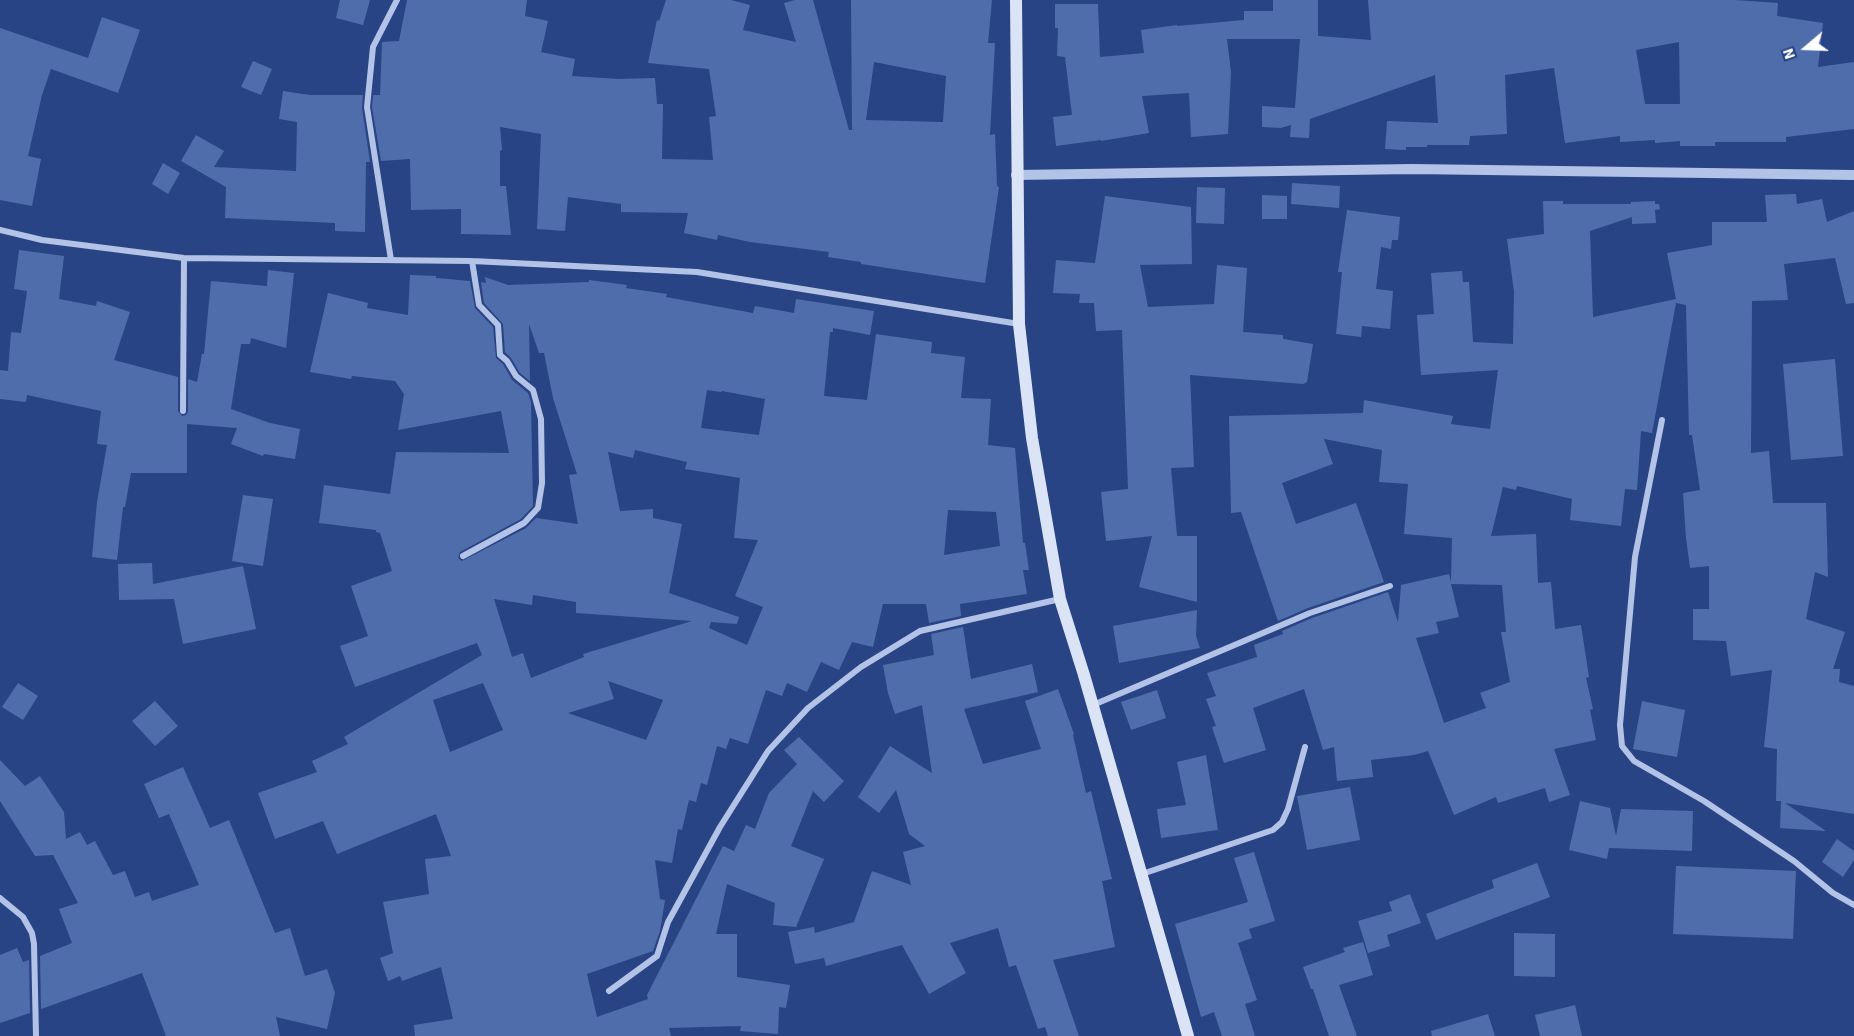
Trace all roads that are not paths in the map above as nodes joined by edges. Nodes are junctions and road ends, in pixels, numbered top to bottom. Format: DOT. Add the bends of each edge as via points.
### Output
graph roads {
  1 [pos="397,0"];
  2 [pos="1016,0"];
  3 [pos="1016,175"];
  4 [pos="1854,175"];
  5 [pos="0,230"];
  6 [pos="184,258"];
  7 [pos="391,260"];
  8 [pos="472,261"];
  9 [pos="1019,324"];
  10 [pos="183,411"];
  11 [pos="1662,420"];
  12 [pos="463,556"];
  13 [pos="1390,586"];
  14 [pos="1060,599"];
  15 [pos="1093,705"];
  16 [pos="1305,747"];
  17 [pos="1142,874"];
  18 [pos="0,898"];
  19 [pos="1854,905"];
  20 [pos="609,991"];
  21 [pos="36,1036"];
  22 [pos="1188,1036"];
  1 -- 7 [label="street" via="374,47 367,107"];
  2 -- 3 [label="main road"];
  3 -- 4 [label="street" via="1412,170"];
  3 -- 9 [label="main road"];
  5 -- 6 [label="street" via="42,240"];
  6 -- 7 [label="street"];
  6 -- 10 [label="street"];
  7 -- 8 [label="street"];
  8 -- 9 [label="street" via="697,272"];
  8 -- 12 [label="street" via="479,305 498,325 500,355 533,390 541,419 542,483 538,508 524,523"];
  9 -- 14 [label="main road" via="1032,438"];
  11 -- 19 [label="street" via="1635,556 1620,725 1622,746 1634,761 1704,801"];
  13 -- 15 [label="street" via="1310,613"];
  14 -- 15 [label="main road"];
  14 -- 20 [label="street" via="921,631 861,667 808,708 768,751 720,827 668,922 657,956"];
  15 -- 17 [label="main road"];
  16 -- 17 [label="street" via="1282,822 1273,830"];
  17 -- 22 [label="main road"];
  18 -- 21 [label="street" via="23,916 32,933"];
}
